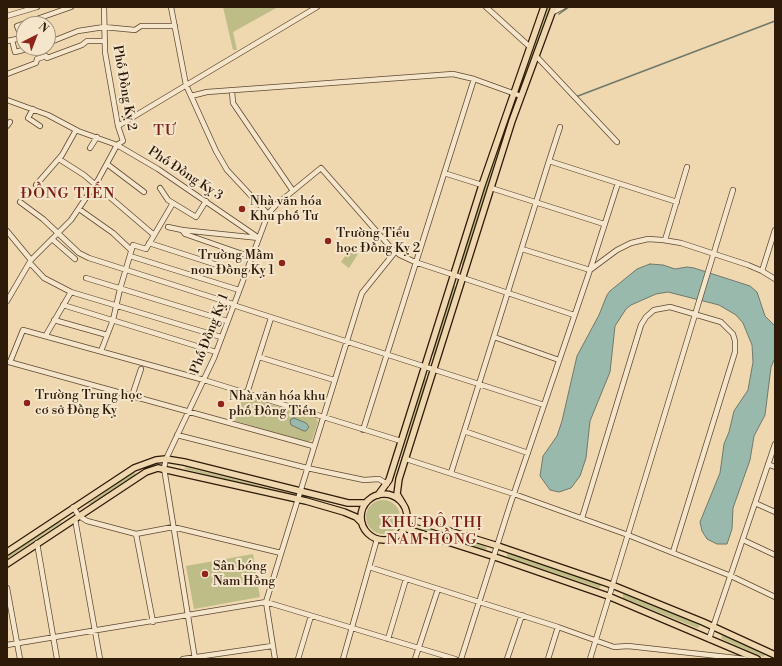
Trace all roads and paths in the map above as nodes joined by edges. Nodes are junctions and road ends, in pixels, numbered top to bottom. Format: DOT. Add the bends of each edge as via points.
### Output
graph roads {
  1 [pos="36,7"];
  2 [pos="71,7"];
  3 [pos="104,7"];
  4 [pos="171,7"];
  5 [pos="317,7"];
  6 [pos="486,7"];
  7 [pos="544,7"];
  8 [pos="563,7"];
  9 [pos="554,9"];
  10 [pos="7,16"];
  11 [pos="175,26"];
  12 [pos="104,27"];
  13 [pos="9,40"];
  14 [pos="56,40"];
  15 [pos="105,41"];
  16 [pos="530,47"];
  17 [pos="16,52"];
  18 [pos="537,57"];
  19 [pos="7,74"];
  20 [pos="474,79"];
  21 [pos="186,85"];
  22 [pos="232,91"];
  23 [pos="513,93"];
  24 [pos="191,96"];
  25 [pos="521,96"];
  26 [pos="7,100"];
  27 [pos="33,109"];
  28 [pos="40,126"];
  29 [pos="118,126"];
  30 [pos="560,127"];
  31 [pos="76,130"];
  32 [pos="97,137"];
  33 [pos="617,142"];
  34 [pos="118,145"];
  35 [pos="90,148"];
  36 [pos="59,159"];
  37 [pos="550,161"];
  38 [pos="107,164"];
  39 [pos="688,167"];
  40 [pos="444,173"];
  41 [pos="618,183"];
  42 [pos="36,185"];
  43 [pos="95,185"];
  44 [pos="482,185"];
  45 [pos="160,188"];
  46 [pos="491,188"];
  47 [pos="734,190"];
  48 [pos="294,191"];
  49 [pos="144,192"];
  50 [pos="206,201"];
  51 [pos="536,201"];
  52 [pos="20,202"];
  53 [pos="677,202"];
  54 [pos="173,203"];
  55 [pos="79,209"];
  56 [pos="268,214"];
  57 [pos="604,224"];
  58 [pos="168,227"];
  59 [pos="182,230"];
  60 [pos="7,232"];
  61 [pos="775,232"];
  62 [pos="57,234"];
  63 [pos="154,235"];
  64 [pos="259,238"];
  65 [pos="52,239"];
  66 [pos="665,240"];
  67 [pos="150,243"];
  68 [pos="522,248"];
  69 [pos="131,250"];
  70 [pos="395,252"];
  71 [pos="714,254"];
  72 [pos="130,256"];
  73 [pos="251,257"];
  74 [pos="594,257"];
  75 [pos="75,259"];
  76 [pos="30,262"];
  77 [pos="416,262"];
  78 [pos="601,262"];
  79 [pos="590,270"];
  80 [pos="125,271"];
  81 [pos="762,271"];
  82 [pos="245,274"];
  83 [pos="453,275"];
  84 [pos="86,278"];
  85 [pos="462,278"];
  86 [pos="775,279"];
  87 [pos="120,288"];
  88 [pos="239,290"];
  89 [pos="71,292"];
  90 [pos="508,293"];
  91 [pos="7,302"];
  92 [pos="116,304"];
  93 [pos="63,305"];
  94 [pos="233,305"];
  95 [pos="574,314"];
  96 [pos="694,314"];
  97 [pos="271,318"];
  98 [pos="54,320"];
  99 [pos="113,320"];
  100 [pos="227,321"];
  101 [pos="46,335"];
  102 [pos="107,335"];
  103 [pos="222,337"];
  104 [pos="494,337"];
  105 [pos="346,341"];
  106 [pos="101,351"];
  107 [pos="216,352"];
  108 [pos="386,353"];
  109 [pos="259,357"];
  110 [pos="559,360"];
  111 [pos="8,362"];
  112 [pos="425,366"];
  113 [pos="141,368"];
  114 [pos="434,369"];
  115 [pos="204,380"];
  116 [pos="334,380"];
  117 [pos="479,383"];
  118 [pos="246,393"];
  119 [pos="132,396"];
  120 [pos="544,405"];
  121 [pos="189,412"];
  122 [pos="323,417"];
  123 [pos="363,430"];
  124 [pos="464,431"];
  125 [pos="177,435"];
  126 [pos="401,441"];
  127 [pos="775,444"];
  128 [pos="313,446"];
  129 [pos="528,453"];
  130 [pos="166,458"];
  131 [pos="406,459"];
  132 [pos="768,464"];
  133 [pos="775,467"];
  134 [pos="164,468"];
  135 [pos="307,468"];
  136 [pos="451,473"];
  137 [pos="387,484"];
  138 [pos="300,491"];
  139 [pos="514,494"];
  140 [pos="378,495"];
  141 [pos="298,500"];
  142 [pos="366,503"];
  143 [pos="755,503"];
  144 [pos="403,504"];
  145 [pos="73,507"];
  146 [pos="775,512"];
  147 [pos="77,517"];
  148 [pos="407,518"];
  149 [pos="582,518"];
  150 [pos="362,523"];
  151 [pos="173,527"];
  152 [pos="404,528"];
  153 [pos="136,534"];
  154 [pos="628,535"];
  155 [pos="377,538"];
  156 [pos="743,540"];
  157 [pos="37,543"];
  158 [pos="498,546"];
  159 [pos="7,552"];
  160 [pos="674,552"];
  161 [pos="281,553"];
  162 [pos="775,555"];
  163 [pos="495,557"];
  164 [pos="7,564"];
  165 [pos="369,567"];
  166 [pos="731,576"];
  167 [pos="406,579"];
  168 [pos="612,585"];
  169 [pos="7,588"];
  170 [pos="438,589"];
  171 [pos="608,596"];
  172 [pos="775,597"];
  173 [pos="479,601"];
  174 [pos="266,602"];
  175 [pos="188,615"];
  176 [pos="522,615"];
  177 [pos="311,616"];
  178 [pos="153,622"];
  179 [pos="352,627"];
  180 [pos="558,627"];
  181 [pos="714,627"];
  182 [pos="96,631"];
  183 [pos="53,637"];
  184 [pos="388,639"];
  185 [pos="709,639"];
  186 [pos="596,640"];
  187 [pos="18,643"];
  188 [pos="7,644"];
  189 [pos="272,646"];
  190 [pos="419,648"];
  191 [pos="775,654"];
  192 [pos="195,658"];
  193 [pos="20,659"];
  194 [pos="57,659"];
  195 [pos="100,659"];
  196 [pos="183,659"];
  197 [pos="275,659"];
  198 [pos="298,659"];
  199 [pos="343,659"];
  200 [pos="415,659"];
  201 [pos="455,659"];
  202 [pos="461,659"];
  203 [pos="507,659"];
  204 [pos="548,659"];
  205 [pos="590,659"];
  206 [pos="745,659"];
  207 [pos="757,659"];
  1 -- 10 [label="street"];
  2 -- 13 [label="street" via="17,26 22,38"];
  3 -- 12 [label="street, Phố Đồng Kỵ 2"];
  4 -- 11 [label="street"];
  5 -- 21 [label="street"];
  6 -- 16 [label="street"];
  7 -- 16 [label="main road"];
  8 -- 9 [label="street"];
  9 -- 18 [label="main road"];
  11 -- 12 [label="street" via="141,26 135,30"];
  11 -- 21 [label="street"];
  12 -- 14 [label="street" via="78,31"];
  12 -- 15 [label="street, Phố Đồng Kỵ 2"];
  13 -- 17 [label="street"];
  15 -- 19 [label="street" via="87,41 47,58 46,56 37,59 36,63"];
  15 -- 29 [label="street, Phố Đồng Kỵ 2"];
  16 -- 23 [label="main road"];
  18 -- 25 [label="main road"];
  18 -- 33 [label="street"];
  20 -- 22 [label="street" via="453,74"];
  20 -- 23 [label="street"];
  20 -- 40 [label="street"];
  21 -- 24 [label="street"];
  21 -- 29 [label="street"];
  22 -- 24 [label="street" via="207,92"];
  22 -- 48 [label="street" via="233,103"];
  23 -- 25 [label="street"];
  23 -- 44 [label="main road"];
  24 -- 56 [label="street" via="227,170"];
  25 -- 46 [label="main road"];
  26 -- 27 [label="street, Phố Đồng Kỵ 3"];
  27 -- 28 [label="street" via="28,118"];
  27 -- 31 [label="street, Phố Đồng Kỵ 3"];
  29 -- 34 [label="street, Phố Đồng Kỵ 2" via="123,142"];
  30 -- 37 [label="street"];
  31 -- 32 [label="street, Phố Đồng Kỵ 3"];
  31 -- 36 [label="street"];
  32 -- 34 [label="street, Phố Đồng Kỵ 3"];
  32 -- 35 [label="street"];
  34 -- 38 [label="street, Phố Đồng Kỵ 2"];
  34 -- 50 [label="street, Phố Đồng Kỵ 3"];
  36 -- 42 [label="street"];
  36 -- 43 [label="street"];
  37 -- 41 [label="street"];
  37 -- 51 [label="street"];
  38 -- 43 [label="street, Phố Đồng Kỵ 2"];
  38 -- 49 [label="street"];
  39 -- 53 [label="street"];
  40 -- 44 [label="street"];
  40 -- 77 [label="street"];
  41 -- 53 [label="street"];
  41 -- 57 [label="street"];
  43 -- 55 [label="street, Phố Đồng Kỵ 2"];
  43 -- 63 [label="street"];
  44 -- 83 [label="main road"];
  45 -- 54 [label="street"];
  46 -- 51 [label="street"];
  46 -- 85 [label="main road"];
  47 -- 71 [label="street"];
  48 -- 56 [label="street, Phố Đồng Kỵ 1"];
  48 -- 70 [label="street, Phố Đồng Kỵ 1" via="322,168"];
  50 -- 54 [label="street" via="196,217"];
  50 -- 64 [label="street, Phố Đồng Kỵ 3"];
  51 -- 57 [label="street"];
  51 -- 68 [label="street"];
  52 -- 62 [label="street" via="43,219"];
  53 -- 66 [label="street"];
  54 -- 63 [label="street"];
  55 -- 62 [label="street, Phố Đồng Kỵ 2"];
  55 -- 69 [label="street"];
  56 -- 64 [label="street, Phố Đồng Kỵ 1"];
  57 -- 74 [label="street"];
  58 -- 59 [label="street"];
  59 -- 64 [label="street"];
  59 -- 73 [label="street" via="185,234"];
  60 -- 76 [label="street"];
  61 -- 81 [label="street"];
  62 -- 65 [label="street, Phố Đồng Kỵ 2"];
  62 -- 80 [label="street" via="79,254"];
  63 -- 67 [label="street"];
  64 -- 73 [label="street, Phố Đồng Kỵ 1"];
  65 -- 75 [label="street"];
  65 -- 76 [label="street, Phố Đồng Kỵ 2"];
  66 -- 71 [label="street"];
  66 -- 78 [label="street" via="648,239 631,243"];
  67 -- 69 [label="street" via="146,249 133,245"];
  67 -- 82 [label="street"];
  68 -- 79 [label="street"];
  68 -- 90 [label="street"];
  69 -- 72 [label="street"];
  70 -- 77 [label="street"];
  70 -- 105 [label="street" via="362,293"];
  71 -- 81 [label="street"];
  71 -- 96 [label="street"];
  72 -- 80 [label="street"];
  72 -- 88 [label="street"];
  73 -- 82 [label="street, Phố Đồng Kỵ 1"];
  74 -- 78 [label="street" via="596,262"];
  74 -- 79 [label="street"];
  76 -- 89 [label="street" via="44,278"];
  76 -- 91 [label="street, Phố Đồng Kỵ 2"];
  77 -- 83 [label="street"];
  77 -- 108 [label="street"];
  78 -- 79 [label="street"];
  79 -- 95 [label="street"];
  80 -- 87 [label="street"];
  80 -- 94 [label="street"];
  81 -- 86 [label="street"];
  82 -- 88 [label="street, Phố Đồng Kỵ 1"];
  83 -- 85 [label="street"];
  83 -- 112 [label="main road"];
  84 -- 87 [label="street"];
  85 -- 90 [label="street"];
  85 -- 114 [label="main road"];
  87 -- 92 [label="street"];
  87 -- 100 [label="street"];
  88 -- 94 [label="street, Phố Đồng Kỵ 1"];
  89 -- 92 [label="street"];
  89 -- 93 [label="street"];
  90 -- 95 [label="street"];
  90 -- 104 [label="street"];
  92 -- 99 [label="street"];
  92 -- 103 [label="street"];
  93 -- 98 [label="street"];
  93 -- 99 [label="street"];
  94 -- 97 [label="street"];
  94 -- 100 [label="street, Phố Đồng Kỵ 1"];
  95 -- 110 [label="street"];
  96 -- 149 [label="street" via="664,307 651,312 644,321"];
  96 -- 154 [label="street"];
  96 -- 160 [label="street" via="724,324 733,334 736,348"];
  97 -- 105 [label="street"];
  97 -- 109 [label="street"];
  98 -- 101 [label="street"];
  98 -- 102 [label="street"];
  99 -- 102 [label="street"];
  99 -- 107 [label="street"];
  100 -- 103 [label="street, Phố Đồng Kỵ 1"];
  101 -- 106 [label="street"];
  101 -- 111 [label="street" via="23,330"];
  102 -- 106 [label="street"];
  103 -- 107 [label="street, Phố Đồng Kỵ 1"];
  104 -- 110 [label="street"];
  104 -- 117 [label="street"];
  105 -- 108 [label="street"];
  105 -- 116 [label="street"];
  106 -- 115 [label="street"];
  107 -- 115 [label="street, Phố Đồng Kỵ 1"];
  108 -- 112 [label="street"];
  108 -- 123 [label="street"];
  109 -- 116 [label="street"];
  109 -- 118 [label="street"];
  110 -- 120 [label="street"];
  111 -- 119 [label="street"];
  112 -- 114 [label="street"];
  112 -- 126 [label="main road"];
  113 -- 119 [label="street"];
  114 -- 117 [label="street"];
  114 -- 131 [label="main road"];
  115 -- 118 [label="street"];
  115 -- 121 [label="street, Phố Đồng Kỵ 1"];
  116 -- 122 [label="street"];
  117 -- 120 [label="street"];
  117 -- 124 [label="street"];
  118 -- 122 [label="street"];
  119 -- 121 [label="street"];
  120 -- 129 [label="street"];
  121 -- 125 [label="street, Phố Đồng Kỵ 1"];
  121 -- 128 [label="street"];
  122 -- 123 [label="street"];
  122 -- 128 [label="street"];
  123 -- 126 [label="street"];
  124 -- 129 [label="street"];
  124 -- 136 [label="street"];
  125 -- 130 [label="street, Phố Đồng Kỵ 1"];
  125 -- 135 [label="street"];
  126 -- 137 [label="main road"];
  127 -- 132 [label="street"];
  128 -- 135 [label="street"];
  129 -- 139 [label="street"];
  130 -- 134 [label="street, Phố Đồng Kỵ 1"];
  130 -- 138 [label="main road"];
  130 -- 145 [label="main road" via="141,464"];
  131 -- 136 [label="street"];
  131 -- 144 [label="main road" via="397,490"];
  132 -- 133 [label="street"];
  132 -- 143 [label="street"];
  134 -- 141 [label="main road"];
  134 -- 147 [label="main road" via="146,472"];
  134 -- 151 [label="street, Phố Đồng Kỵ 1"];
  135 -- 137 [label="street" via="364,480 379,479"];
  135 -- 138 [label="street"];
  136 -- 139 [label="street"];
  137 -- 140 [label="main road"];
  138 -- 141 [label="street"];
  138 -- 142 [label="main road" via="348,503"];
  139 -- 149 [label="street"];
  139 -- 158 [label="street"];
  140 -- 142 [label="main road"];
  140 -- 144 [label="main road" via="393,496"];
  141 -- 150 [label="main road" via="344,512"];
  141 -- 161 [label="street"];
  142 -- 150 [label="main road" via="361,514"];
  143 -- 146 [label="street"];
  143 -- 156 [label="street"];
  144 -- 148 [label="main road"];
  145 -- 147 [label="street"];
  145 -- 159 [label="main road"];
  147 -- 153 [label="street"];
  147 -- 157 [label="main road"];
  147 -- 182 [label="street"];
  148 -- 152 [label="main road"];
  148 -- 158 [label="main road"];
  149 -- 154 [label="street"];
  150 -- 155 [label="main road" via="368,533"];
  151 -- 153 [label="street"];
  151 -- 161 [label="street"];
  151 -- 175 [label="street, Phố Đồng Kỵ 1"];
  152 -- 155 [label="main road" via="394,538"];
  152 -- 163 [label="main road"];
  153 -- 178 [label="street"];
  154 -- 160 [label="street"];
  154 -- 168 [label="street"];
  155 -- 165 [label="street"];
  156 -- 162 [label="street"];
  156 -- 166 [label="street"];
  157 -- 164 [label="main road"];
  157 -- 183 [label="street"];
  158 -- 163 [label="street"];
  158 -- 168 [label="main road"];
  160 -- 166 [label="street"];
  161 -- 174 [label="street"];
  163 -- 171 [label="main road"];
  163 -- 173 [label="street"];
  165 -- 167 [label="street"];
  165 -- 179 [label="street"];
  166 -- 172 [label="street"];
  166 -- 181 [label="street"];
  167 -- 170 [label="street"];
  167 -- 184 [label="street"];
  168 -- 171 [label="street"];
  168 -- 181 [label="main road"];
  169 -- 187 [label="street"];
  170 -- 173 [label="street"];
  170 -- 190 [label="street"];
  171 -- 185 [label="main road"];
  171 -- 186 [label="street"];
  173 -- 176 [label="street"];
  173 -- 202 [label="street"];
  174 -- 175 [label="street"];
  174 -- 177 [label="street"];
  174 -- 189 [label="street"];
  175 -- 178 [label="street"];
  175 -- 192 [label="street, Phố Đồng Kỵ 1"];
  176 -- 180 [label="street"];
  176 -- 203 [label="street"];
  177 -- 179 [label="street"];
  177 -- 198 [label="street"];
  178 -- 182 [label="street"];
  179 -- 184 [label="street"];
  179 -- 199 [label="street"];
  180 -- 186 [label="street"];
  180 -- 204 [label="street"];
  181 -- 185 [label="street"];
  181 -- 191 [label="main road"];
  182 -- 183 [label="street"];
  182 -- 195 [label="street"];
  183 -- 187 [label="street"];
  183 -- 194 [label="street"];
  184 -- 190 [label="street"];
  185 -- 207 [label="main road"];
  186 -- 205 [label="street"];
  186 -- 206 [label="street" via="614,647 628,646"];
  187 -- 188 [label="street"];
  187 -- 193 [label="street"];
  189 -- 192 [label="street"];
  189 -- 197 [label="street"];
  190 -- 200 [label="street"];
  190 -- 201 [label="street"];
  192 -- 196 [label="street"];
}
